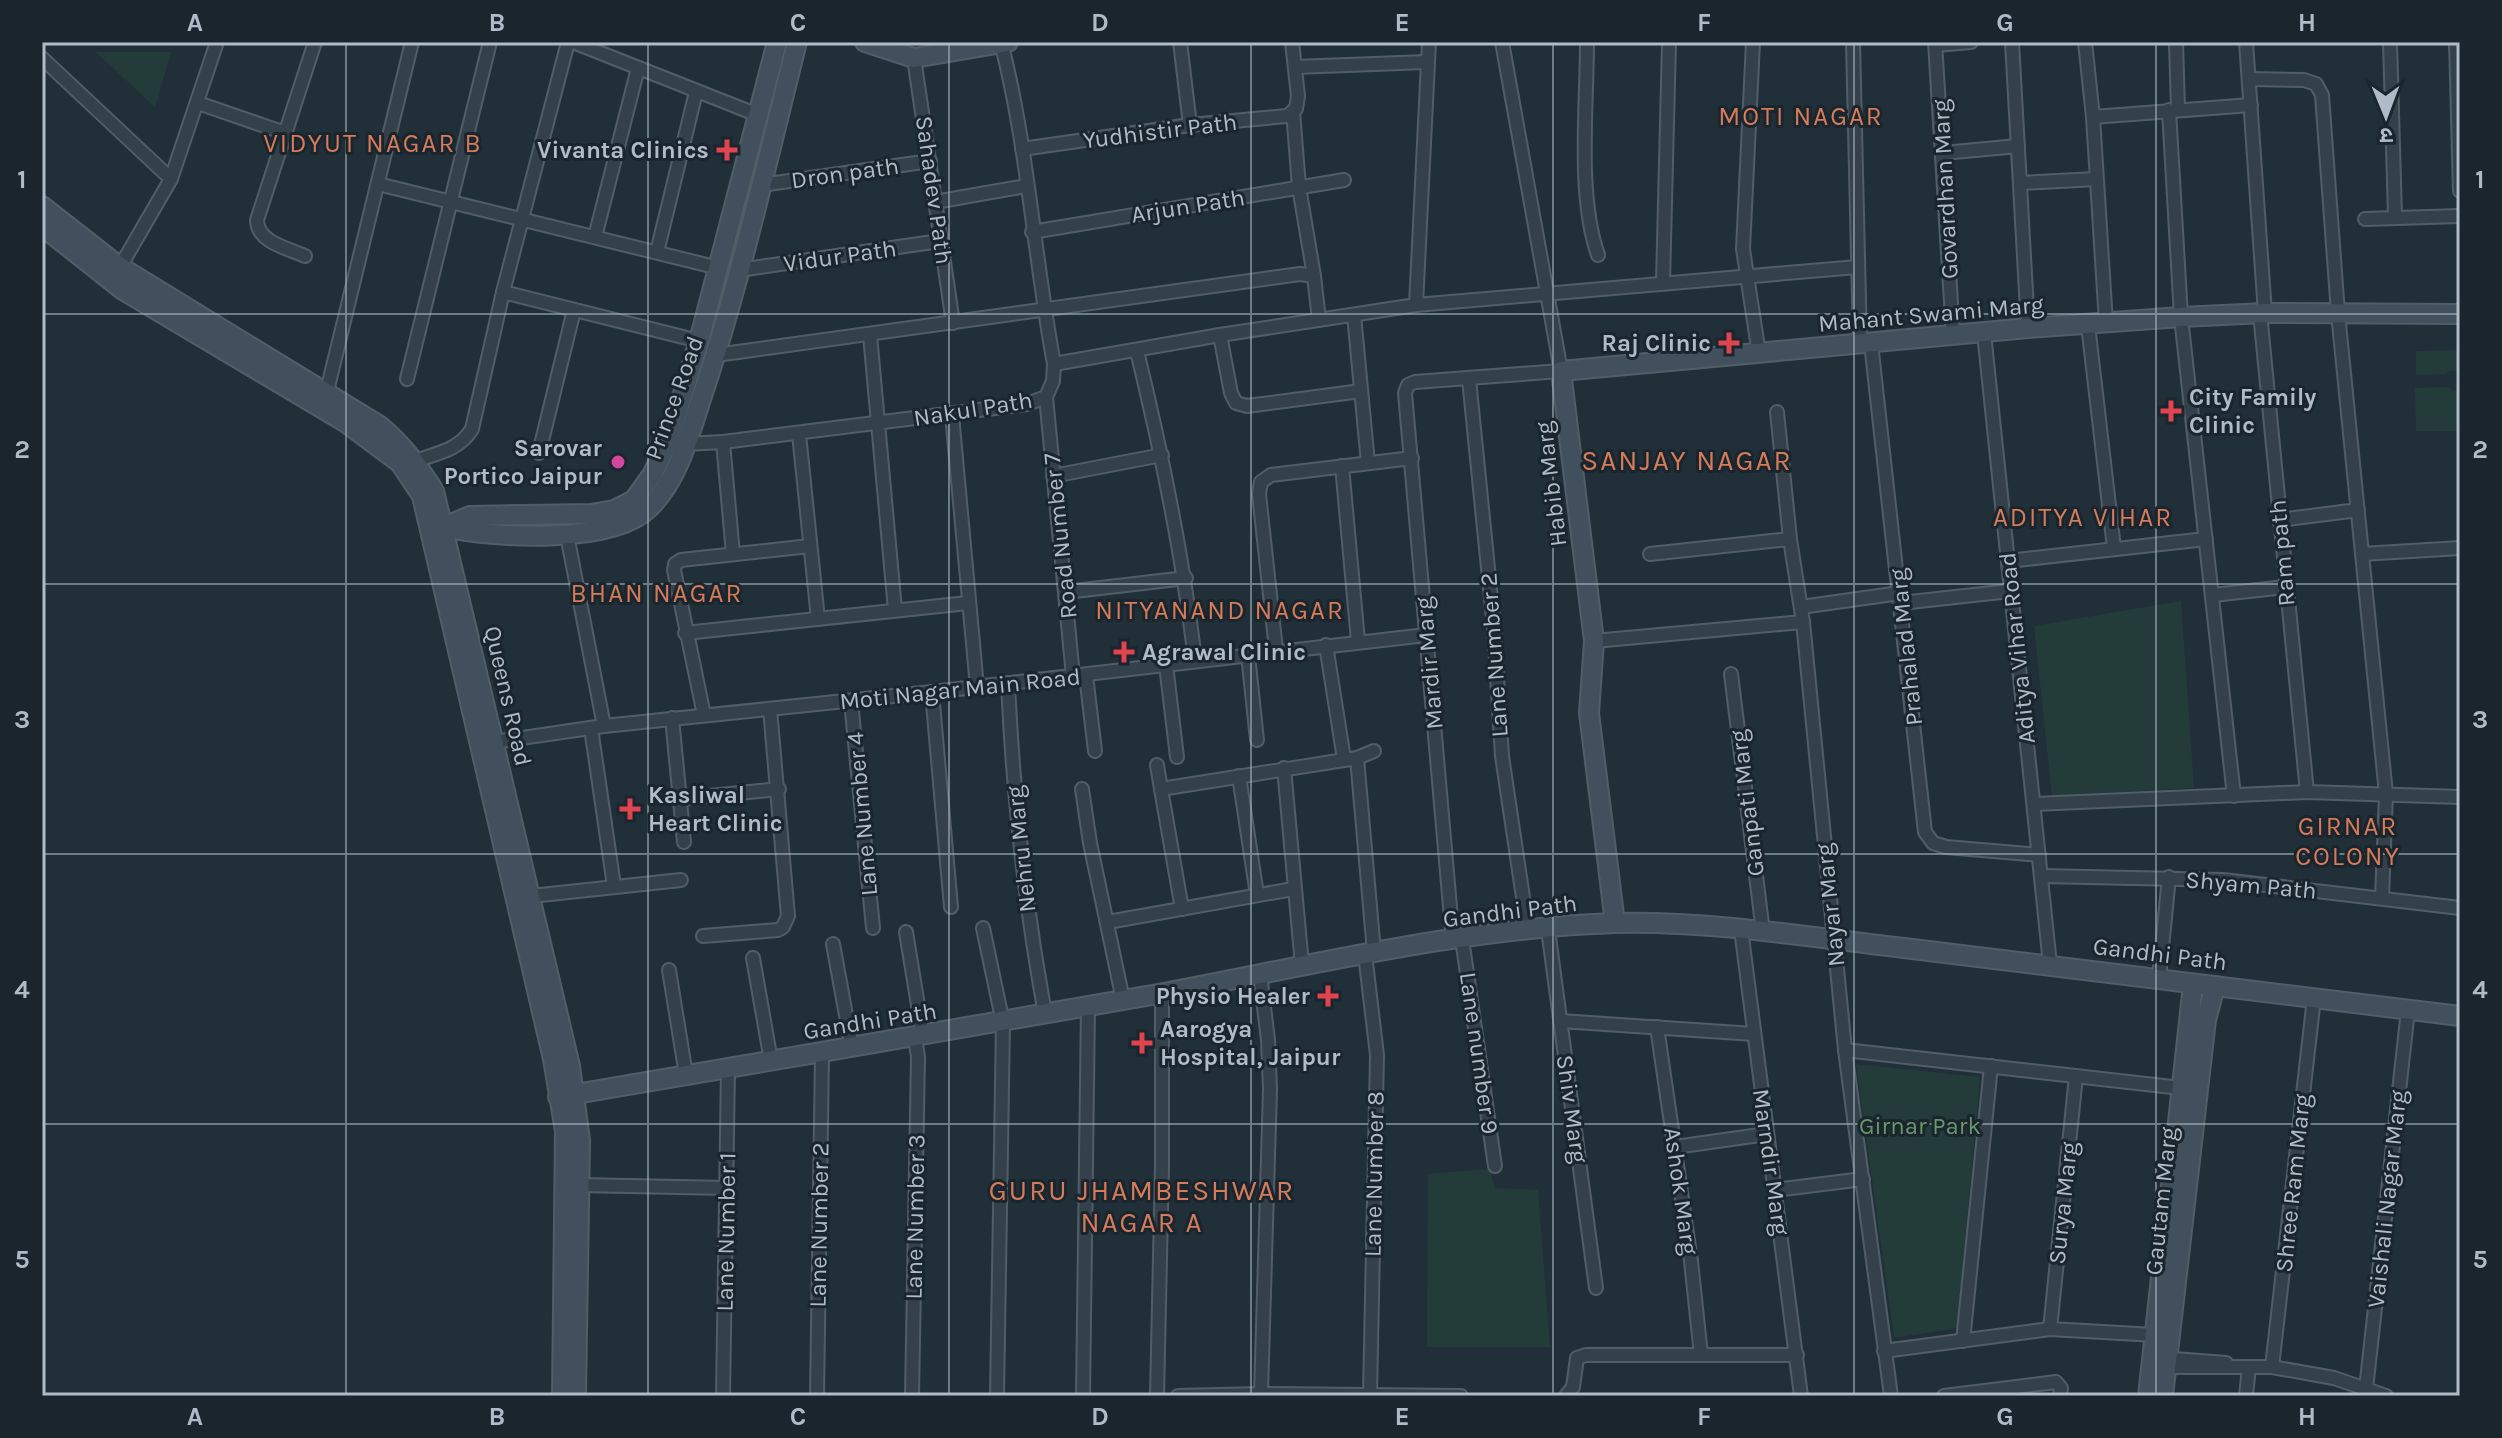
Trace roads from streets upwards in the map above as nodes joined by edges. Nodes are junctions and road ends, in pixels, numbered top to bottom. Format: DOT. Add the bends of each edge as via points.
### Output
graph roads {
  1 [pos="217,42"];
  2 [pos="315,42"];
  3 [pos="412,42"];
  4 [pos="490,42"];
  5 [pos="571,42"];
  6 [pos="777,42"];
  7 [pos="797,42"];
  8 [pos="865,42"];
  9 [pos="1180,42"];
  10 [pos="1292,42"];
  11 [pos="1429,42"];
  12 [pos="1502,42"];
  13 [pos="1587,42"];
  14 [pos="1669,42"];
  15 [pos="1753,42"];
  16 [pos="1853,42"];
  17 [pos="1971,42"];
  18 [pos="2012,42"];
  19 [pos="2085,42"];
  20 [pos="2176,42"];
  21 [pos="2246,42"];
  22 [pos="2390,42"];
  23 [pos="2456,42"];
  24 [pos="1003,43"];
  25 [pos="1936,43"];
  26 [pos="42,58"];
  27 [pos="914,58"];
  28 [pos="1426,62"];
  29 [pos="1295,67"];
  30 [pos="638,68"];
  31 [pos="2249,79"];
  32 [pos="696,92"];
  33 [pos="198,103"];
  34 [pos="2251,105"];
  35 [pos="2174,109"];
  36 [pos="1295,110"];
  37 [pos="758,115"];
  38 [pos="2093,117"];
  39 [pos="1190,125"];
  40 [pos="285,133"];
  41 [pos="2018,146"];
  42 [pos="1022,149"];
  43 [pos="1943,153"];
  44 [pos="930,161"];
  45 [pos="171,179"];
  46 [pos="2096,179"];
  47 [pos="1344,180"];
  48 [pos="2020,183"];
  49 [pos="378,184"];
  50 [pos="761,185"];
  51 [pos="1026,186"];
  52 [pos="1299,187"];
  53 [pos="2460,191"];
  54 [pos="935,202"];
  55 [pos="450,203"];
  56 [pos="42,206"];
  57 [pos="2460,216"];
  58 [pos="2395,217"];
  59 [pos="2365,219"];
  60 [pos="522,220"];
  61 [pos="42,226"];
  62 [pos="1032,232"];
  63 [pos="595,237"];
  64 [pos="940,241"];
  65 [pos="657,252"];
  66 [pos="1598,255"];
  67 [pos="305,256"];
  68 [pos="120,267"];
  69 [pos="1857,267"];
  70 [pos="719,268"];
  71 [pos="739,270"];
  72 [pos="1314,276"];
  73 [pos="1746,276"];
  74 [pos="1663,282"];
  75 [pos="503,292"];
  76 [pos="1546,293"];
  77 [pos="1416,305"];
  78 [pos="574,310"];
  79 [pos="1044,311"];
  80 [pos="2262,313"];
  81 [pos="2338,313"];
  82 [pos="2460,314"];
  83 [pos="1354,315"];
  84 [pos="2181,317"];
  85 [pos="1319,320"];
  86 [pos="953,323"];
  87 [pos="2097,324"];
  88 [pos="200,327"];
  89 [pos="2028,328"];
  90 [pos="1984,333"];
  91 [pos="870,335"];
  92 [pos="1220,335"];
  93 [pos="1953,335"];
  94 [pos="699,341"];
  95 [pos="1866,343"];
  96 [pos="1137,351"];
  97 [pos="1759,354"];
  98 [pos="716,355"];
  99 [pos="1054,364"];
  100 [pos="1561,371"];
  101 [pos="407,379"];
  102 [pos="1469,379"];
  103 [pos="1408,385"];
  104 [pos="1361,391"];
  105 [pos="326,395"];
  106 [pos="1046,397"];
  107 [pos="1777,412"];
  108 [pos="952,415"];
  109 [pos="877,424"];
  110 [pos="799,434"];
  111 [pos="723,442"];
  112 [pos="686,444"];
  113 [pos="539,453"];
  114 [pos="1162,455"];
  115 [pos="1412,458"];
  116 [pos="415,461"];
  117 [pos="1368,463"];
  118 [pos="1342,466"];
  119 [pos="1053,476"];
  120 [pos="437,500"];
  121 [pos="2358,510"];
  122 [pos="470,516"];
  123 [pos="2279,520"];
  124 [pos="437,528"];
  125 [pos="487,532"];
  126 [pos="567,535"];
  127 [pos="1790,539"];
  128 [pos="2206,539"];
  129 [pos="810,546"];
  130 [pos="2114,548"];
  131 [pos="2460,548"];
  132 [pos="733,554"];
  133 [pos="1650,554"];
  134 [pos="2362,554"];
  135 [pos="2008,561"];
  136 [pos="455,575"];
  137 [pos="1186,578"];
  138 [pos="2285,587"];
  139 [pos="2010,591"];
  140 [pos="1066,592"];
  141 [pos="2213,595"];
  142 [pos="1901,598"];
  143 [pos="968,603"];
  144 [pos="1801,607"];
  145 [pos="895,610"];
  146 [pos="818,619"];
  147 [pos="1803,622"];
  148 [pos="685,633"];
  149 [pos="1426,635"];
  150 [pos="1358,641"];
  151 [pos="1594,641"];
  152 [pos="1326,645"];
  153 [pos="1276,650"];
  154 [pos="1248,655"];
  155 [pos="1195,661"];
  156 [pos="1166,665"];
  157 [pos="1731,674"];
  158 [pos="1080,675"];
  159 [pos="1008,683"];
  160 [pos="977,687"];
  161 [pos="932,692"];
  162 [pos="851,701"];
  163 [pos="770,709"];
  164 [pos="704,715"];
  165 [pos="672,718"];
  166 [pos="604,726"];
  167 [pos="591,728"];
  168 [pos="1257,740"];
  169 [pos="494,742"];
  170 [pos="1095,751"];
  171 [pos="1374,751"];
  172 [pos="1177,757"];
  173 [pos="1351,758"];
  174 [pos="1157,765"];
  175 [pos="1284,768"];
  176 [pos="1239,776"];
  177 [pos="779,789"];
  178 [pos="1082,789"];
  179 [pos="1161,789"];
  180 [pos="2307,792"];
  181 [pos="2386,794"];
  182 [pos="2234,796"];
  183 [pos="2460,797"];
  184 [pos="680,799"];
  185 [pos="2035,804"];
  186 [pos="684,842"];
  187 [pos="2039,855"];
  188 [pos="2042,876"];
  189 [pos="2169,877"];
  190 [pos="681,880"];
  191 [pos="614,886"];
  192 [pos="1293,889"];
  193 [pos="1257,895"];
  194 [pos="531,896"];
  195 [pos="2382,898"];
  196 [pos="951,907"];
  197 [pos="2460,908"];
  198 [pos="1182,909"];
  199 [pos="1108,922"];
  200 [pos="1615,923"];
  201 [pos="873,928"];
  202 [pos="983,928"];
  203 [pos="1548,929"];
  204 [pos="1741,929"];
  205 [pos="1528,931"];
  206 [pos="906,932"];
  207 [pos="1763,932"];
  208 [pos="703,936"];
  209 [pos="1458,940"];
  210 [pos="1833,940"];
  211 [pos="833,944"];
  212 [pos="1370,953"];
  213 [pos="753,958"];
  214 [pos="2050,964"];
  215 [pos="1302,965"];
  216 [pos="669,970"];
  217 [pos="1260,974"];
  218 [pos="2159,978"];
  219 [pos="2193,985"];
  220 [pos="2215,986"];
  221 [pos="1162,993"];
  222 [pos="2314,998"];
  223 [pos="1123,1000"];
  224 [pos="1088,1006"];
  225 [pos="2408,1010"];
  226 [pos="2198,1012"];
  227 [pos="1045,1014"];
  228 [pos="2460,1016"];
  229 [pos="1560,1021"];
  230 [pos="1003,1023"];
  231 [pos="1657,1027"];
  232 [pos="1754,1034"];
  233 [pos="919,1037"];
  234 [pos="852,1048"];
  235 [pos="1845,1050"];
  236 [pos="822,1053"];
  237 [pos="771,1061"];
  238 [pos="1991,1066"];
  239 [pos="728,1069"];
  240 [pos="686,1075"];
  241 [pos="2076,1076"];
  242 [pos="2181,1088"];
  243 [pos="566,1096"];
  244 [pos="1767,1134"];
  245 [pos="1675,1147"];
  246 [pos="1495,1166"];
  247 [pos="1863,1179"];
  248 [pos="579,1185"];
  249 [pos="727,1188"];
  250 [pos="1775,1190"];
  251 [pos="1596,1288"];
  252 [pos="2050,1329"];
  253 [pos="2155,1335"];
  254 [pos="1963,1341"];
  255 [pos="1884,1351"];
  256 [pos="1701,1355"];
  257 [pos="1797,1355"];
  258 [pos="2160,1362"];
  259 [pos="2249,1367"];
  260 [pos="2272,1367"];
  261 [pos="2366,1389"];
  262 [pos="2016,1391"];
  263 [pos="1261,1394"];
  264 [pos="1370,1394"];
  265 [pos="1328,1395"];
  266 [pos="562,1396"];
  267 [pos="576,1396"];
  268 [pos="723,1396"];
  269 [pos="817,1396"];
  270 [pos="912,1396"];
  271 [pos="997,1396"];
  272 [pos="1083,1396"];
  273 [pos="1157,1396"];
  274 [pos="1178,1396"];
  275 [pos="1461,1396"];
  276 [pos="1566,1396"];
  277 [pos="1801,1396"];
  278 [pos="1891,1396"];
  279 [pos="1944,1396"];
  280 [pos="2060,1396"];
  281 [pos="2148,1396"];
  282 [pos="2163,1396"];
  283 [pos="2246,1396"];
  284 [pos="2386,1396"];
  1 -- 33 [label="street"];
  2 -- 40 [label="street"];
  3 -- 49 [label="street"];
  4 -- 55 [label="street"];
  5 -- 30 [label="street"];
  5 -- 60 [label="street"];
  6 -- 37 [label="street, Prince Road"];
  7 -- 50 [label="street, Prince Road"];
  8 -- 27 [label="street"];
  9 -- 39 [label="street"];
  10 -- 29 [label="street"];
  11 -- 28 [label="street"];
  12 -- 76 [label="street, Habib Marg"];
  13 -- 66 [label="street" via="1586,201"];
  14 -- 74 [label="street"];
  15 -- 73 [label="street" via="1743,224"];
  16 -- 69 [label="street, Prahalad Marg"];
  17 -- 25 [label="street"];
  18 -- 41 [label="street"];
  19 -- 38 [label="street"];
  20 -- 35 [label="street"];
  21 -- 31 [label="street, Ram path"];
  22 -- 58 [label="street"];
  23 -- 53 [label="street"];
  24 -- 27 [label="street"];
  24 -- 42 [label="street, Nakul Path"];
  25 -- 43 [label="street, Govardhan Marg"];
  26 -- 45 [label="street"];
  27 -- 44 [label="street, Sahadev Path"];
  28 -- 29 [label="street"];
  28 -- 77 [label="street"];
  29 -- 36 [label="street"];
  30 -- 32 [label="street"];
  30 -- 63 [label="street"];
  31 -- 34 [label="street, Ram path"];
  31 -- 81 [label="street" via="2304,80 2316,84 2322,95"];
  32 -- 37 [label="street"];
  32 -- 65 [label="street"];
  33 -- 40 [label="street"];
  33 -- 45 [label="street"];
  34 -- 35 [label="street"];
  34 -- 80 [label="street, Ram path"];
  35 -- 38 [label="street"];
  35 -- 84 [label="street"];
  36 -- 39 [label="street, Yudhistir Path" via="1287,116"];
  36 -- 52 [label="street"];
  37 -- 70 [label="street, Prince Road"];
  38 -- 46 [label="street"];
  39 -- 42 [label="street, Yudhistir Path"];
  40 -- 67 [label="street" via="257,230"];
  41 -- 43 [label="street"];
  41 -- 48 [label="street"];
  42 -- 51 [label="street, Nakul Path"];
  43 -- 93 [label="street, Govardhan Marg"];
  44 -- 50 [label="street, Dron path"];
  44 -- 54 [label="street, Sahadev Path"];
  45 -- 68 [label="street"];
  46 -- 48 [label="street"];
  46 -- 87 [label="street"];
  47 -- 52 [label="street, Arjun Path"];
  48 -- 89 [label="street"];
  49 -- 55 [label="street"];
  49 -- 105 [label="street"];
  50 -- 71 [label="street, Prince Road"];
  51 -- 54 [label="street"];
  51 -- 62 [label="street, Nakul Path"];
  52 -- 62 [label="street, Arjun Path"];
  52 -- 72 [label="street"];
  54 -- 64 [label="street, Sahadev Path"];
  55 -- 60 [label="street"];
  55 -- 101 [label="street"];
  56 -- 68 [label="street, Queens Road"];
  57 -- 58 [label="street"];
  58 -- 59 [label="street"];
  60 -- 63 [label="street"];
  60 -- 75 [label="street"];
  61 -- 88 [label="street, Queens Road" via="123,290"];
  62 -- 79 [label="street, Nakul Path"];
  63 -- 65 [label="street"];
  64 -- 71 [label="street, Vidur Path"];
  64 -- 86 [label="street, Sahadev Path"];
  65 -- 70 [label="street"];
  68 -- 88 [label="street, Queens Road"];
  69 -- 73 [label="street"];
  69 -- 95 [label="street, Prahalad Marg"];
  70 -- 94 [label="street, Prince Road"];
  71 -- 98 [label="street, Prince Road"];
  72 -- 79 [label="street"];
  72 -- 85 [label="street"];
  73 -- 74 [label="street"];
  73 -- 97 [label="street"];
  74 -- 76 [label="street"];
  75 -- 78 [label="street"];
  75 -- 116 [label="street" via="472,429 455,448"];
  76 -- 77 [label="street"];
  76 -- 100 [label="street, Habib Marg"];
  77 -- 83 [label="street"];
  78 -- 94 [label="street"];
  78 -- 113 [label="street"];
  79 -- 86 [label="street"];
  79 -- 99 [label="street, Nakul Path"];
  80 -- 81 [label="street, Mahant Swami Marg"];
  80 -- 84 [label="street, Mahant Swami Marg"];
  80 -- 123 [label="street, Ram path"];
  81 -- 82 [label="street, Mahant Swami Marg"];
  81 -- 121 [label="street"];
  83 -- 85 [label="street"];
  83 -- 104 [label="street"];
  84 -- 87 [label="street, Mahant Swami Marg"];
  84 -- 128 [label="street"];
  85 -- 92 [label="street"];
  86 -- 91 [label="street"];
  87 -- 89 [label="street, Mahant Swami Marg"];
  87 -- 130 [label="street"];
  88 -- 105 [label="street, Queens Road"];
  88 -- 124 [label="street, Queens Road" via="400,463"];
  89 -- 90 [label="street, Mahant Swami Marg"];
  90 -- 93 [label="street, Mahant Swami Marg"];
  90 -- 135 [label="street, Aditya Vihar Road"];
  91 -- 98 [label="street"];
  91 -- 109 [label="street"];
  92 -- 96 [label="street"];
  92 -- 104 [label="street" via="1236,403 1247,406"];
  93 -- 95 [label="street, Mahant Swami Marg"];
  94 -- 122 [label="street, Prince Road" via="669,440 634,500 591,514"];
  95 -- 97 [label="street, Mahant Swami Marg"];
  95 -- 142 [label="street, Prahalad Marg"];
  96 -- 99 [label="street"];
  96 -- 114 [label="street"];
  97 -- 100 [label="street, Mahant Swami Marg"];
  98 -- 112 [label="street, Prince Road"];
  99 -- 106 [label="street, Nakul Path"];
  100 -- 102 [label="street, Mahant Swami Marg"];
  100 -- 151 [label="street, Habib Marg"];
  102 -- 103 [label="street, Mahant Swami Marg"];
  102 -- 205 [label="street, Lane Number 2" via="1502,756"];
  103 -- 115 [label="street, Mardir Marg"];
  104 -- 117 [label="street"];
  105 -- 116 [label="street, Queens Road" via="380,426"];
  106 -- 108 [label="street, Nakul Path"];
  106 -- 119 [label="street, Road Number 7"];
  107 -- 127 [label="street, Nayar Marg"];
  108 -- 109 [label="street, Nakul Path"];
  108 -- 143 [label="street"];
  109 -- 110 [label="street, Nakul Path"];
  109 -- 145 [label="street"];
  110 -- 111 [label="street, Nakul Path"];
  110 -- 129 [label="street"];
  111 -- 112 [label="street, Nakul Path"];
  111 -- 132 [label="street"];
  112 -- 126 [label="street, Prince Road" via="669,482 649,509 622,526"];
  114 -- 119 [label="street"];
  114 -- 137 [label="street"];
  115 -- 117 [label="street"];
  115 -- 149 [label="street, Mardir Marg"];
  116 -- 120 [label="street, Queens Road"];
  117 -- 118 [label="street"];
  118 -- 150 [label="street"];
  118 -- 153 [label="street" via="1271,475 1261,482"];
  119 -- 140 [label="street, Road Number 7"];
  120 -- 122 [label="street"];
  120 -- 124 [label="street, Queens Road"];
  121 -- 123 [label="street"];
  121 -- 134 [label="street"];
  122 -- 124 [label="street, Prince Road"];
  123 -- 138 [label="street, Ram path"];
  124 -- 125 [label="street, Prince Road"];
  124 -- 136 [label="street, Queens Road"];
  124 -- 243 [label="street, Queens Road" via="553,1059"];
  125 -- 126 [label="street, Prince Road"];
  125 -- 136 [label="street" via="462,552"];
  126 -- 166 [label="street"];
  127 -- 133 [label="street"];
  127 -- 144 [label="street, Nayar Marg"];
  128 -- 130 [label="street"];
  128 -- 141 [label="street"];
  129 -- 132 [label="street"];
  129 -- 146 [label="street"];
  130 -- 135 [label="street"];
  131 -- 134 [label="street"];
  132 -- 148 [label="street" via="675,564"];
  134 -- 181 [label="street"];
  135 -- 139 [label="street, Aditya Vihar Road"];
  136 -- 169 [label="street, Queens Road"];
  137 -- 140 [label="street"];
  137 -- 155 [label="street"];
  138 -- 141 [label="street"];
  138 -- 180 [label="street, Ram path"];
  139 -- 142 [label="street"];
  139 -- 185 [label="street, Aditya Vihar Road"];
  140 -- 158 [label="street, Road Number 7"];
  141 -- 182 [label="street"];
  142 -- 144 [label="street"];
  142 -- 187 [label="street, Prahalad Marg" via="1925,832 1933,843 1946,847"];
  143 -- 145 [label="street"];
  143 -- 160 [label="street"];
  144 -- 147 [label="street, Nayar Marg"];
  145 -- 146 [label="street"];
  146 -- 148 [label="street"];
  147 -- 151 [label="street"];
  147 -- 210 [label="street, Nayar Marg"];
  148 -- 164 [label="street"];
  149 -- 150 [label="street, Moti Nagar Main Road"];
  149 -- 209 [label="street, Mardir Marg"];
  150 -- 152 [label="street, Moti Nagar Main Road"];
  151 -- 200 [label="street, Habib Marg" via="1589,713"];
  152 -- 153 [label="street, Moti Nagar Main Road"];
  152 -- 173 [label="street, Lane Number 8"];
  153 -- 154 [label="street, Moti Nagar Main Road"];
  154 -- 155 [label="street, Moti Nagar Main Road"];
  154 -- 168 [label="street"];
  155 -- 156 [label="street, Moti Nagar Main Road"];
  156 -- 158 [label="street, Moti Nagar Main Road"];
  156 -- 172 [label="street"];
  157 -- 207 [label="street, Ganpati Marg"];
  158 -- 159 [label="street, Moti Nagar Main Road"];
  158 -- 170 [label="street, Road Number 7"];
  159 -- 160 [label="street, Moti Nagar Main Road"];
  159 -- 227 [label="street, Nehru Marg" via="1018,834"];
  160 -- 161 [label="street, Moti Nagar Main Road"];
  161 -- 162 [label="street, Moti Nagar Main Road"];
  161 -- 196 [label="street"];
  162 -- 163 [label="street, Moti Nagar Main Road"];
  162 -- 201 [label="street, Lane Number 4"];
  163 -- 164 [label="street, Moti Nagar Main Road"];
  163 -- 177 [label="street"];
  164 -- 165 [label="street, Moti Nagar Main Road"];
  165 -- 166 [label="street, Moti Nagar Main Road"];
  165 -- 184 [label="street"];
  166 -- 167 [label="street, Moti Nagar Main Road"];
  167 -- 169 [label="street, Moti Nagar Main Road"];
  167 -- 191 [label="street"];
  169 -- 194 [label="street, Queens Road"];
  171 -- 173 [label="street"];
  173 -- 175 [label="street"];
  173 -- 212 [label="street, Lane Number 8"];
  174 -- 179 [label="street"];
  175 -- 176 [label="street"];
  175 -- 192 [label="street"];
  176 -- 179 [label="street"];
  176 -- 193 [label="street"];
  177 -- 184 [label="street"];
  177 -- 208 [label="street" via="786,922 778,930"];
  178 -- 199 [label="street"];
  179 -- 198 [label="street"];
  180 -- 181 [label="street"];
  180 -- 182 [label="street"];
  181 -- 183 [label="street"];
  181 -- 195 [label="street"];
  182 -- 185 [label="street"];
  184 -- 186 [label="street"];
  185 -- 187 [label="street, Aditya Vihar Road"];
  187 -- 188 [label="street, Aditya Vihar Road"];
  188 -- 189 [label="street, Shyam Path"];
  188 -- 214 [label="street, Aditya Vihar Road"];
  189 -- 195 [label="street, Shyam Path"];
  189 -- 218 [label="street"];
  190 -- 191 [label="street"];
  191 -- 194 [label="street"];
  192 -- 193 [label="street"];
  192 -- 215 [label="street"];
  193 -- 198 [label="street"];
  194 -- 243 [label="street, Queens Road" via="570,1066"];
  195 -- 197 [label="street, Shyam Path"];
  198 -- 199 [label="street"];
  199 -- 223 [label="street"];
  200 -- 203 [label="street, Gandhi Path"];
  200 -- 204 [label="street, Gandhi Path"];
  202 -- 230 [label="street"];
  203 -- 205 [label="street, Gandhi Path"];
  203 -- 229 [label="street, Shiv Marg"];
  204 -- 207 [label="street, Gandhi Path"];
  204 -- 232 [label="street, Marndir Marg"];
  205 -- 209 [label="street, Gandhi Path"];
  206 -- 233 [label="street, Lane Number 3"];
  207 -- 210 [label="street, Gandhi Path"];
  209 -- 212 [label="street, Gandhi Path"];
  209 -- 246 [label="street, Lane number 9"];
  210 -- 214 [label="street, Gandhi Path"];
  210 -- 235 [label="street, Nayar Marg"];
  211 -- 234 [label="street"];
  212 -- 215 [label="street, Gandhi Path"];
  212 -- 264 [label="street, Lane Number 8" via="1377,1055"];
  213 -- 237 [label="street"];
  214 -- 218 [label="street, Gandhi Path"];
  215 -- 217 [label="street, Gandhi Path"];
  216 -- 240 [label="street"];
  217 -- 221 [label="street, Gandhi Path"];
  217 -- 263 [label="street" via="1270,1089"];
  218 -- 219 [label="street, Gandhi Path"];
  219 -- 220 [label="street, Gandhi Path"];
  219 -- 226 [label="street"];
  220 -- 222 [label="street, Gandhi Path"];
  220 -- 226 [label="street"];
  221 -- 223 [label="street, Gandhi Path"];
  221 -- 273 [label="street"];
  222 -- 225 [label="street, Gandhi Path"];
  222 -- 260 [label="street, Shree Ram Marg"];
  223 -- 224 [label="street, Gandhi Path"];
  224 -- 227 [label="street, Gandhi Path"];
  224 -- 272 [label="street"];
  225 -- 228 [label="street, Gandhi Path"];
  225 -- 261 [label="street, Vaishali Nagar Marg"];
  226 -- 242 [label="street, Gautam Marg"];
  226 -- 258 [label="street, Gautam Marg"];
  227 -- 230 [label="street, Gandhi Path"];
  229 -- 231 [label="street"];
  229 -- 251 [label="street, Shiv Marg"];
  230 -- 233 [label="street, Gandhi Path"];
  230 -- 271 [label="street"];
  231 -- 232 [label="street"];
  231 -- 245 [label="street, Ashok Marg"];
  232 -- 244 [label="street, Marndir Marg"];
  233 -- 234 [label="street, Gandhi Path"];
  233 -- 270 [label="street, Lane Number 3"];
  234 -- 236 [label="street, Gandhi Path"];
  235 -- 238 [label="street"];
  235 -- 247 [label="street, Nayar Marg"];
  236 -- 237 [label="street, Gandhi Path"];
  236 -- 269 [label="street, Lane Number 2"];
  237 -- 239 [label="street, Gandhi Path"];
  238 -- 241 [label="street"];
  238 -- 254 [label="street"];
  239 -- 240 [label="street, Gandhi Path"];
  239 -- 249 [label="street, Lane Number 1"];
  240 -- 243 [label="street, Gandhi Path"];
  241 -- 242 [label="street"];
  241 -- 252 [label="street, Surya Marg"];
  242 -- 253 [label="street, Gautam Marg"];
  243 -- 248 [label="street, Queens Road" via="580,1140"];
  243 -- 266 [label="street, Queens Road"];
  244 -- 245 [label="street"];
  244 -- 250 [label="street, Marndir Marg"];
  245 -- 256 [label="street, Ashok Marg"];
  247 -- 250 [label="street"];
  247 -- 255 [label="street, Nayar Marg"];
  248 -- 249 [label="street"];
  248 -- 267 [label="street, Queens Road"];
  249 -- 268 [label="street, Lane Number 1"];
  250 -- 257 [label="street, Marndir Marg"];
  252 -- 253 [label="street"];
  252 -- 254 [label="street"];
  253 -- 258 [label="street, Gautam Marg"];
  254 -- 255 [label="street"];
  255 -- 278 [label="street, Nayar Marg"];
  256 -- 257 [label="street"];
  256 -- 276 [label="street" via="1586,1355 1577,1358 1573,1387"];
  257 -- 277 [label="street, Marndir Marg"];
  258 -- 259 [label="street" via="2210,1360"];
  258 -- 281 [label="street, Gautam Marg"];
  258 -- 282 [label="street, Gautam Marg"];
  259 -- 260 [label="street"];
  259 -- 283 [label="street"];
  260 -- 261 [label="street"];
  261 -- 284 [label="street"];
  262 -- 279 [label="street"];
  262 -- 280 [label="street" via="2056,1382"];
  263 -- 265 [label="street"];
  263 -- 274 [label="street"];
  264 -- 265 [label="street"];
  264 -- 275 [label="street"];
}
